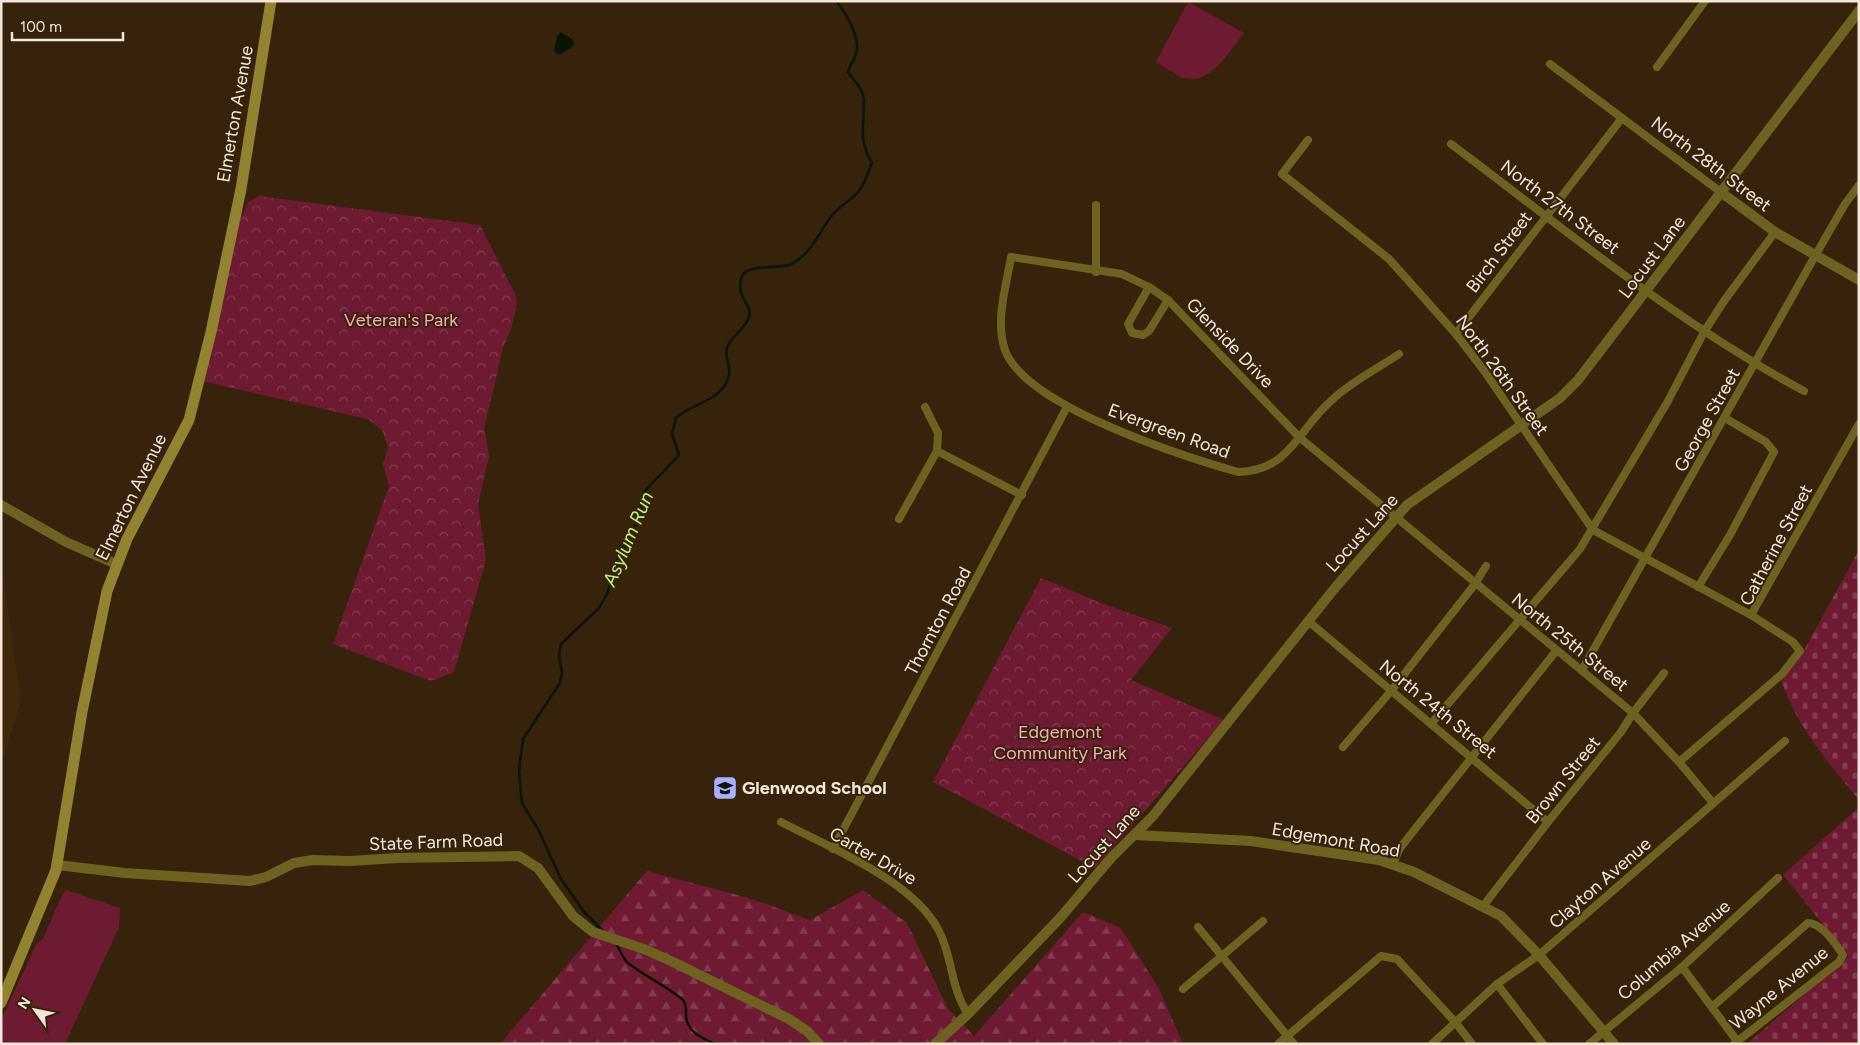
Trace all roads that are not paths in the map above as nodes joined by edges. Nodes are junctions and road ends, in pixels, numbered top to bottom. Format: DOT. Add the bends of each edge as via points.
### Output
graph roads {
  1 [pos="271,1"];
  2 [pos="1701,2"];
  3 [pos="1859,11"];
  4 [pos="1550,64"];
  5 [pos="1658,67"];
  6 [pos="1622,118"];
  7 [pos="1308,140"];
  8 [pos="1451,144"];
  9 [pos="1859,185"];
  10 [pos="1722,192"];
  11 [pos="1096,205"];
  12 [pos="1546,215"];
  13 [pos="1775,232"];
  14 [pos="1815,256"];
  15 [pos="1011,257"];
  16 [pos="1096,272"];
  17 [pos="1859,280"];
  18 [pos="1149,287"];
  19 [pos="1646,291"];
  20 [pos="1168,300"];
  21 [pos="1704,332"];
  22 [pos="1456,334"];
  23 [pos="1399,354"];
  24 [pos="1755,364"];
  25 [pos="1804,390"];
  26 [pos="925,407"];
  27 [pos="1067,407"];
  28 [pos="1725,418"];
  29 [pos="1859,424"];
  30 [pos="1520,425"];
  31 [pos="1299,437"];
  32 [pos="937,451"];
  33 [pos="1022,495"];
  34 [pos="1,505"];
  35 [pos="1395,516"];
  36 [pos="898,519"];
  37 [pos="1592,530"];
  38 [pos="1645,560"];
  39 [pos="116,564"];
  40 [pos="1486,566"];
  41 [pos="1475,584"];
  42 [pos="1698,587"];
  43 [pos="1751,615"];
  44 [pos="1520,619"];
  45 [pos="1308,621"];
  46 [pos="1556,651"];
  47 [pos="1582,670"];
  48 [pos="1664,673"];
  49 [pos="1391,691"];
  50 [pos="1633,713"];
  51 [pos="1431,724"];
  52 [pos="1785,742"];
  53 [pos="1343,747"];
  54 [pos="1472,756"];
  55 [pos="1680,762"];
  56 [pos="1713,803"];
  57 [pos="780,822"];
  58 [pos="1548,822"];
  59 [pos="1135,835"];
  60 [pos="833,849"];
  61 [pos="1393,864"];
  62 [pos="57,865"];
  63 [pos="1778,878"];
  64 [pos="1484,906"];
  65 [pos="1263,921"];
  66 [pos="1198,926"];
  67 [pos="1220,955"];
  68 [pos="1539,955"];
  69 [pos="1682,967"];
  70 [pos="1498,984"];
  71 [pos="1183,989"];
  72 [pos="1,1003"];
  73 [pos="1712,1007"];
  74 [pos="968,1014"];
  75 [pos="1456,1023"];
  76 [pos="1604,1031"];
  77 [pos="1288,1035"];
  78 [pos="1735,1042"];
  79 [pos="819,1044"];
  80 [pos="935,1044"];
  81 [pos="1278,1044"];
  82 [pos="1294,1044"];
  83 [pos="1432,1044"];
  84 [pos="1472,1044"];
  85 [pos="1543,1044"];
  86 [pos="1589,1044"];
  87 [pos="1614,1044"];
  1 -- 39 [label="main road, Elmerton Avenue" via="241,189 189,420"];
  2 -- 5 [label="street"];
  3 -- 10 [label="street, Locust Lane"];
  4 -- 6 [label="street, North 28th Street"];
  6 -- 10 [label="street, North 28th Street"];
  6 -- 12 [label="street, Birch Street"];
  7 -- 22 [label="street, North 26th Street" via="1282,174 1389,259"];
  8 -- 12 [label="street, North 27th Street"];
  9 -- 14 [label="street, George Street"];
  10 -- 13 [label="street, North 28th Street"];
  10 -- 19 [label="street, Locust Lane"];
  11 -- 16 [label="street"];
  12 -- 19 [label="street, North 27th Street"];
  12 -- 22 [label="street, Birch Street"];
  13 -- 14 [label="street, North 28th Street"];
  13 -- 21 [label="street"];
  14 -- 17 [label="street, North 28th Street"];
  14 -- 24 [label="street, George Street"];
  15 -- 16 [label="street, Glenside Drive"];
  15 -- 27 [label="street, Evergreen Road" via="1000,331 1005,351 1014,367 1029,382"];
  16 -- 18 [label="street, Glenside Drive" via="1122,274"];
  18 -- 20 [label="street, Glenside Drive"];
  18 -- 20 [label="street" via="1128,324 1132,333 1143,335 1149,331"];
  19 -- 21 [label="street, North 27th Street"];
  19 -- 30 [label="street, Locust Lane" via="1578,380 1560,398"];
  20 -- 31 [label="street, Glenside Drive"];
  21 -- 24 [label="street, North 27th Street"];
  21 -- 37 [label="street" via="1668,401"];
  22 -- 30 [label="street, North 26th Street"];
  23 -- 31 [label="street, Evergreen Road" via="1331,400"];
  24 -- 25 [label="street, North 27th Street"];
  24 -- 28 [label="street, George Street"];
  26 -- 32 [label="street" via="938,433"];
  27 -- 31 [label="street, Evergreen Road" via="1103,424 1238,472 1255,472 1276,462"];
  27 -- 33 [label="street, Thornton Road"];
  28 -- 38 [label="street, George Street"];
  28 -- 42 [label="street" via="1766,442 1774,452"];
  29 -- 43 [label="street, Catherine Street"];
  30 -- 35 [label="street, Locust Lane"];
  30 -- 37 [label="street, North 26th Street"];
  31 -- 35 [label="street, Glenside Drive"];
  32 -- 33 [label="street"];
  32 -- 36 [label="street"];
  33 -- 60 [label="street, Thornton Road"];
  34 -- 39 [label="street" via="66,542"];
  35 -- 41 [label="street, North 25th Street"];
  35 -- 45 [label="street, Locust Lane"];
  37 -- 38 [label="street, North 26th Street"];
  37 -- 44 [label="street" via="1580,549"];
  38 -- 42 [label="street, North 26th Street"];
  38 -- 47 [label="street, George Street"];
  39 -- 62 [label="main road, Elmerton Avenue" via="98,629"];
  40 -- 41 [label="street"];
  41 -- 44 [label="street, North 25th Street"];
  41 -- 49 [label="street"];
  42 -- 43 [label="street, North 26th Street"];
  43 -- 55 [label="street, Catherine Street" via="1800,650 1782,674"];
  44 -- 46 [label="street, North 25th Street"];
  44 -- 51 [label="street"];
  45 -- 49 [label="street, North 24th Street"];
  45 -- 59 [label="street, Locust Lane"];
  46 -- 47 [label="street, North 25th Street"];
  46 -- 54 [label="street"];
  47 -- 50 [label="street, North 25th Street"];
  48 -- 50 [label="street, Brown Street"];
  49 -- 51 [label="street, North 24th Street"];
  49 -- 53 [label="street"];
  50 -- 55 [label="street, North 25th Street"];
  50 -- 58 [label="street, Brown Street"];
  51 -- 54 [label="street, North 24th Street"];
  52 -- 56 [label="street, Clayton Avenue"];
  54 -- 58 [label="street, North 24th Street"];
  54 -- 61 [label="street" via="1400,848"];
  55 -- 56 [label="street, North 25th Street"];
  56 -- 68 [label="street, Clayton Avenue"];
  57 -- 60 [label="street, Carter Drive"];
  58 -- 64 [label="street, Brown Street"];
  59 -- 61 [label="street, Edgemont Road" via="1251,841"];
  59 -- 74 [label="street, Locust Lane"];
  60 -- 74 [label="street, Carter Drive" via="896,884 923,906 940,932 958,999"];
  61 -- 64 [label="street, Edgemont Road"];
  62 -- 72 [label="main road, Elmerton Avenue" via="52,884"];
  62 -- 79 [label="street, State Farm Road" via="250,881 294,863 313,860 519,856 538,868 583,925 603,936 673,962 789,1019"];
  63 -- 69 [label="street, Columbia Avenue"];
  64 -- 68 [label="street, Edgemont Road" via="1501,916"];
  65 -- 67 [label="street"];
  66 -- 67 [label="street"];
  67 -- 71 [label="street"];
  67 -- 77 [label="street"];
  68 -- 70 [label="street, Clayton Avenue"];
  68 -- 76 [label="street, Edgemont Road"];
  69 -- 73 [label="street"];
  69 -- 76 [label="street, Columbia Avenue"];
  70 -- 75 [label="street, Clayton Avenue"];
  70 -- 85 [label="street"];
  73 -- 78 [label="street"];
  73 -- 78 [label="street, Wayne Avenue" via="1808,924 1813,923 1836,944 1842,955 1839,962"];
  74 -- 80 [label="street, Locust Lane"];
  75 -- 77 [label="street" via="1397,959 1381,956"];
  75 -- 83 [label="street, Clayton Avenue"];
  75 -- 84 [label="street"];
  76 -- 86 [label="street, Columbia Avenue"];
  76 -- 87 [label="street, Edgemont Road"];
  77 -- 81 [label="street"];
  77 -- 82 [label="street"];
}
